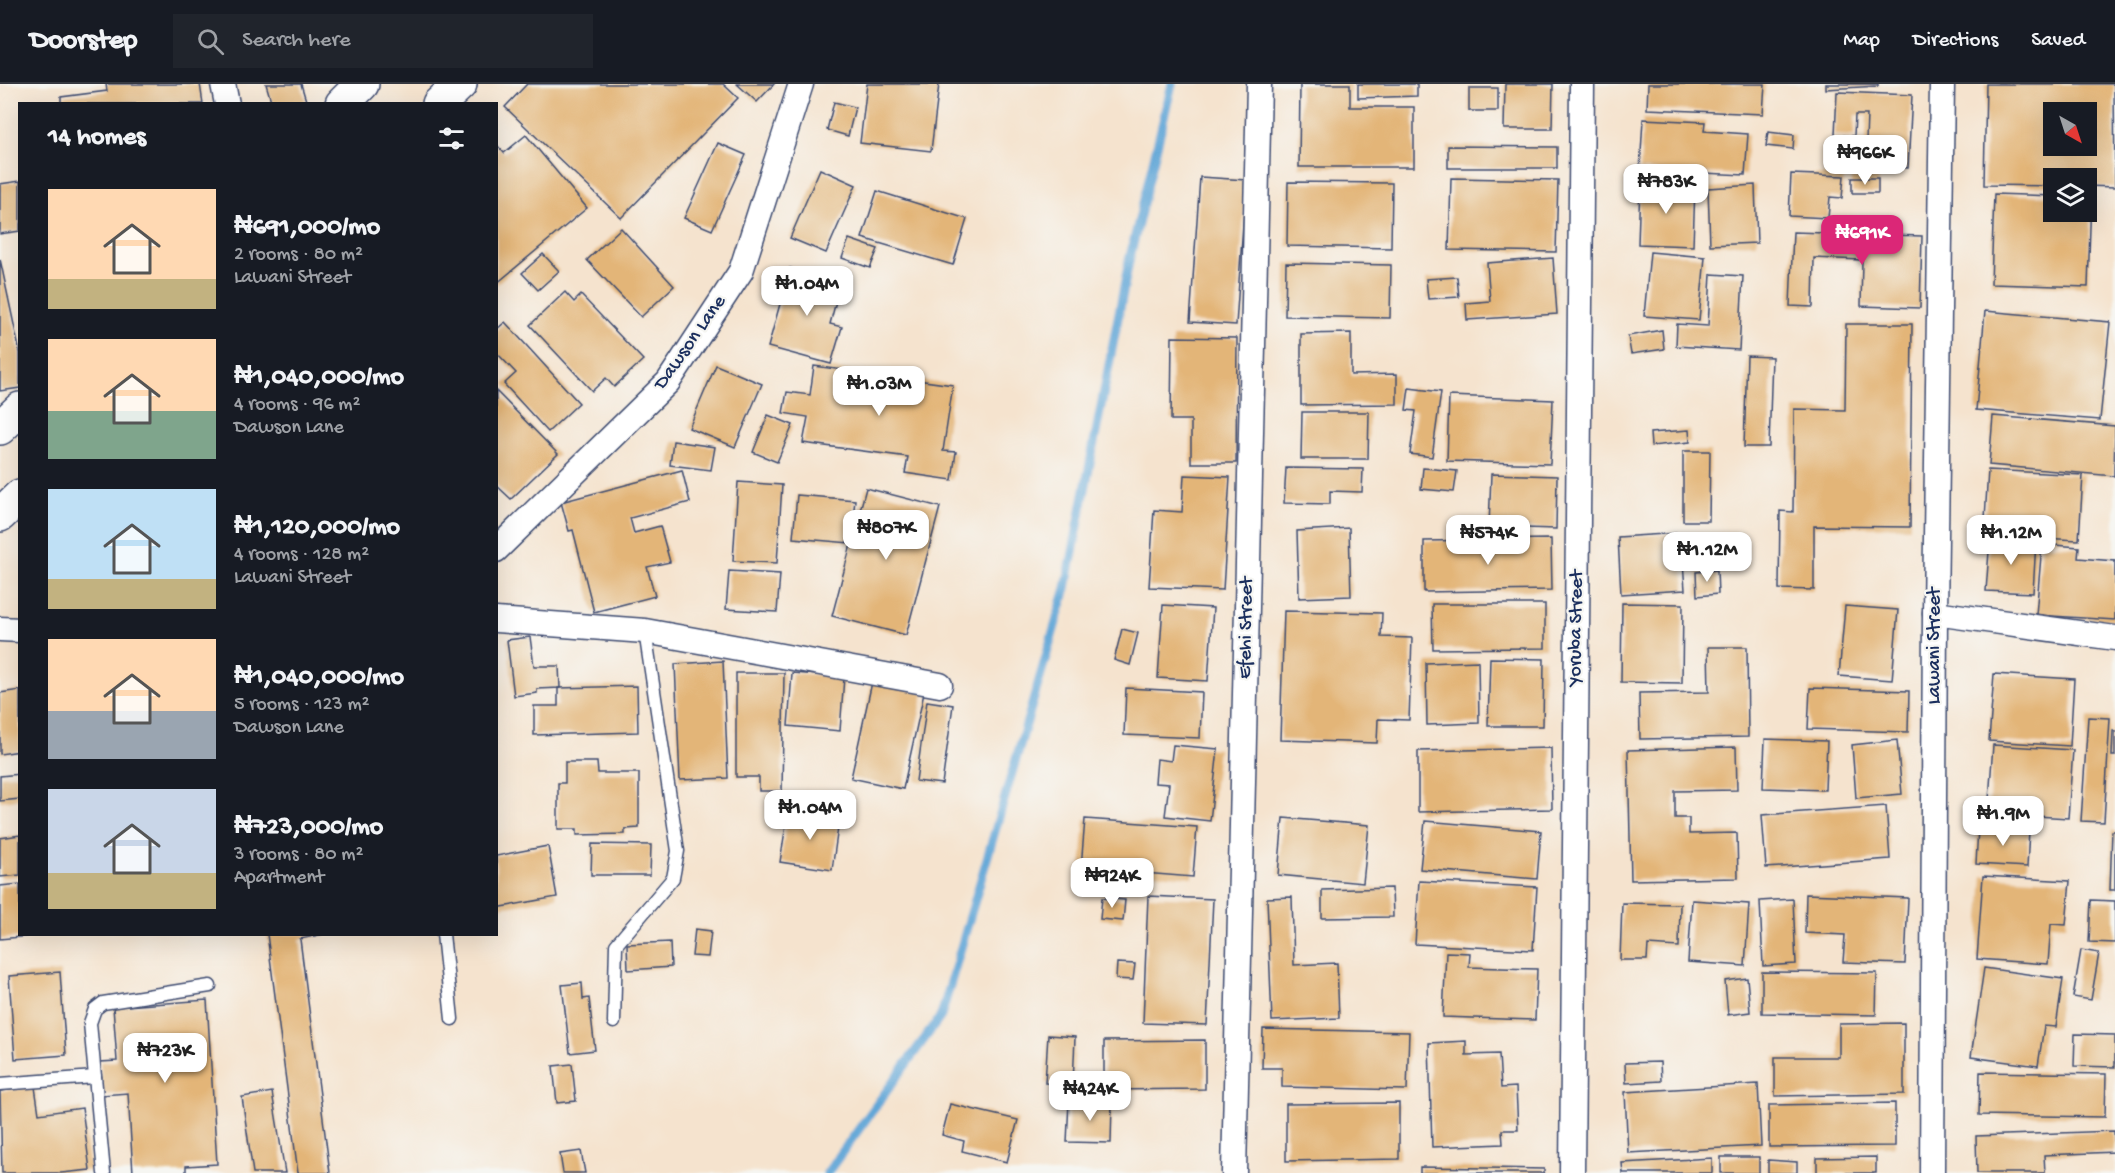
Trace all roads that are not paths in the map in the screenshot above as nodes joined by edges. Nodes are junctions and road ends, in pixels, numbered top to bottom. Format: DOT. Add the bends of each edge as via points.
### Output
graph roads {
  1 [pos="224,84"];
  2 [pos="362,84"];
  3 [pos="459,84"];
  4 [pos="801,84"];
  5 [pos="1259,84"];
  6 [pos="1582,84"];
  7 [pos="1942,84"];
  8 [pos="227,102"];
  9 [pos="344,102"];
  10 [pos="441,102"];
  11 [pos="18,412"];
  12 [pos="0,428"];
  13 [pos="18,498"];
  14 [pos="0,515"];
  15 [pos="498,548"];
  16 [pos="1935,613"];
  17 [pos="498,620"];
  18 [pos="0,629"];
  19 [pos="18,630"];
  20 [pos="645,631"];
  21 [pos="2115,638"];
  22 [pos="940,685"];
  23 [pos="443,936"];
  24 [pos="210,986"];
  25 [pos="452,1019"];
  26 [pos="614,1022"];
  27 [pos="95,1077"];
  28 [pos="0,1084"];
  29 [pos="104,1173"];
  30 [pos="1234,1173"];
  31 [pos="1572,1173"];
  32 [pos="1932,1173"];
  1 -- 8 [label="street"];
  2 -- 9 [label="highway"];
  3 -- 10 [label="highway"];
  4 -- 15 [label="street, Dawson Lane" via="741,271 668,382"];
  5 -- 30 [label="street, Efehi Street"];
  6 -- 31 [label="street, Yoruba Street"];
  7 -- 16 [label="street, Lawani Street"];
  11 -- 12 [label="highway"];
  13 -- 14 [label="highway"];
  16 -- 21 [label="street"];
  16 -- 32 [label="street, Lawani Street"];
  17 -- 20 [label="street"];
  18 -- 19 [label="street"];
  20 -- 22 [label="street"];
  20 -- 26 [label="lane" via="678,851 674,878 616,945"];
  23 -- 25 [label="lane"];
  24 -- 27 [label="lane" via="103,1003 95,1009 90,1023"];
  27 -- 28 [label="lane"];
  27 -- 29 [label="lane"];
}
